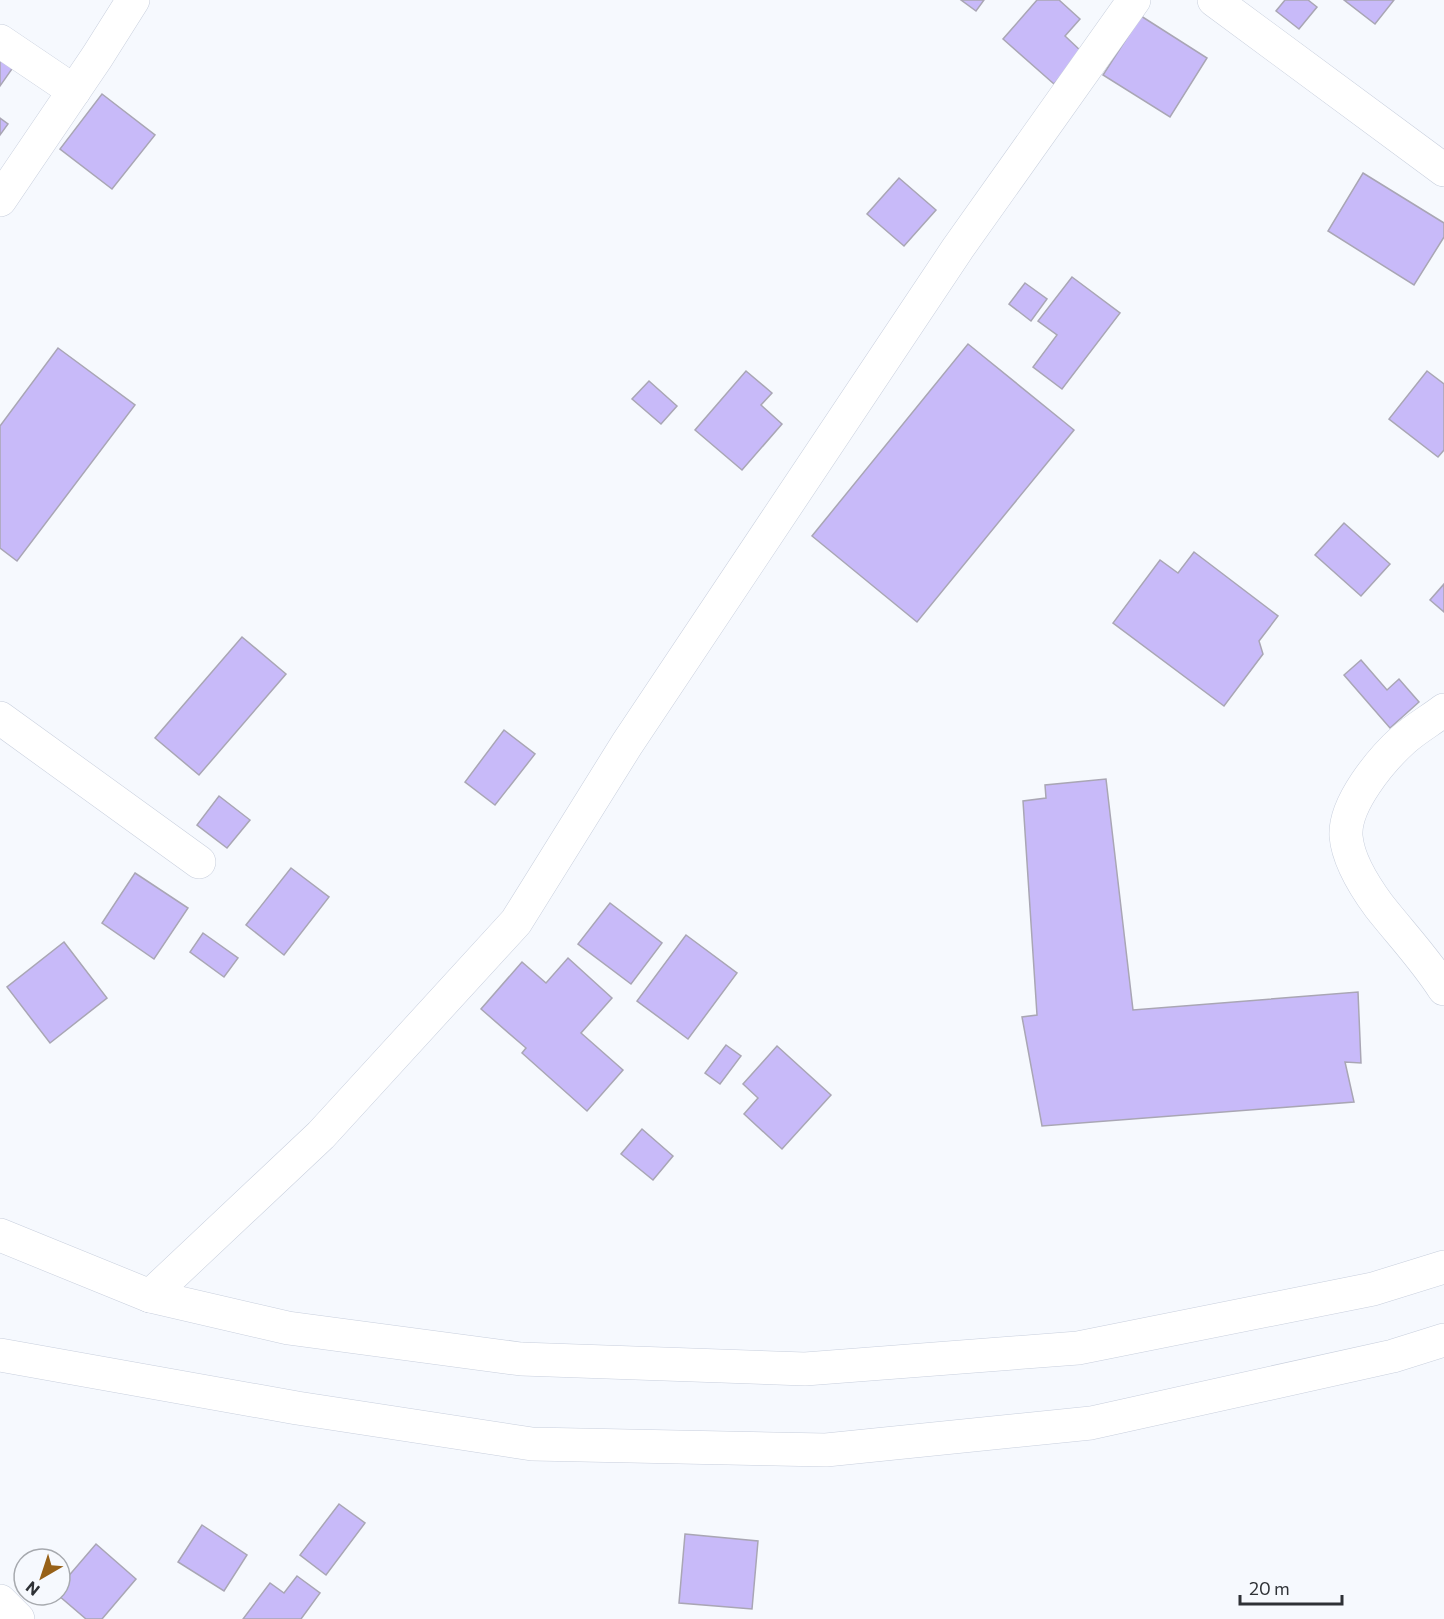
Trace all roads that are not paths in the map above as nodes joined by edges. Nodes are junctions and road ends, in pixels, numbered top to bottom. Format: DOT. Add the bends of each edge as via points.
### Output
graph roads {
  1 [pos="133,0"];
  2 [pos="1134,0"];
  3 [pos="1214,0"];
  4 [pos="0,41"];
  5 [pos="74,91"];
  6 [pos="1444,170"];
  7 [pos="0,200"];
  8 [pos="1444,710"];
  9 [pos="0,718"];
  10 [pos="199,862"];
  11 [pos="1444,989"];
  12 [pos="0,1235"];
  13 [pos="1444,1268"];
  14 [pos="150,1296"];
  15 [pos="1444,1340"];
  16 [pos="1,1360"];
  17 [pos="0,1601"];
  18 [pos="18,1619"];
  1 -- 5 [label="main road"];
  2 -- 14 [label="main road" via="958,248 627,744 516,922 321,1135"];
  3 -- 6 [label="main road"];
  4 -- 5 [label="main road"];
  5 -- 7 [label="main road"];
  8 -- 11 [label="main road" via="1404,740 1372,774 1350,810 1346,836 1354,865 1378,904"];
  9 -- 10 [label="main road"];
  12 -- 14 [label="main road"];
  13 -- 14 [label="main road" via="1373,1288 1078,1348 805,1370 520,1359 288,1328"];
  15 -- 16 [label="main road" via="1393,1356 1091,1423 826,1450 531,1444"];
  17 -- 18 [label="main road"];
}
